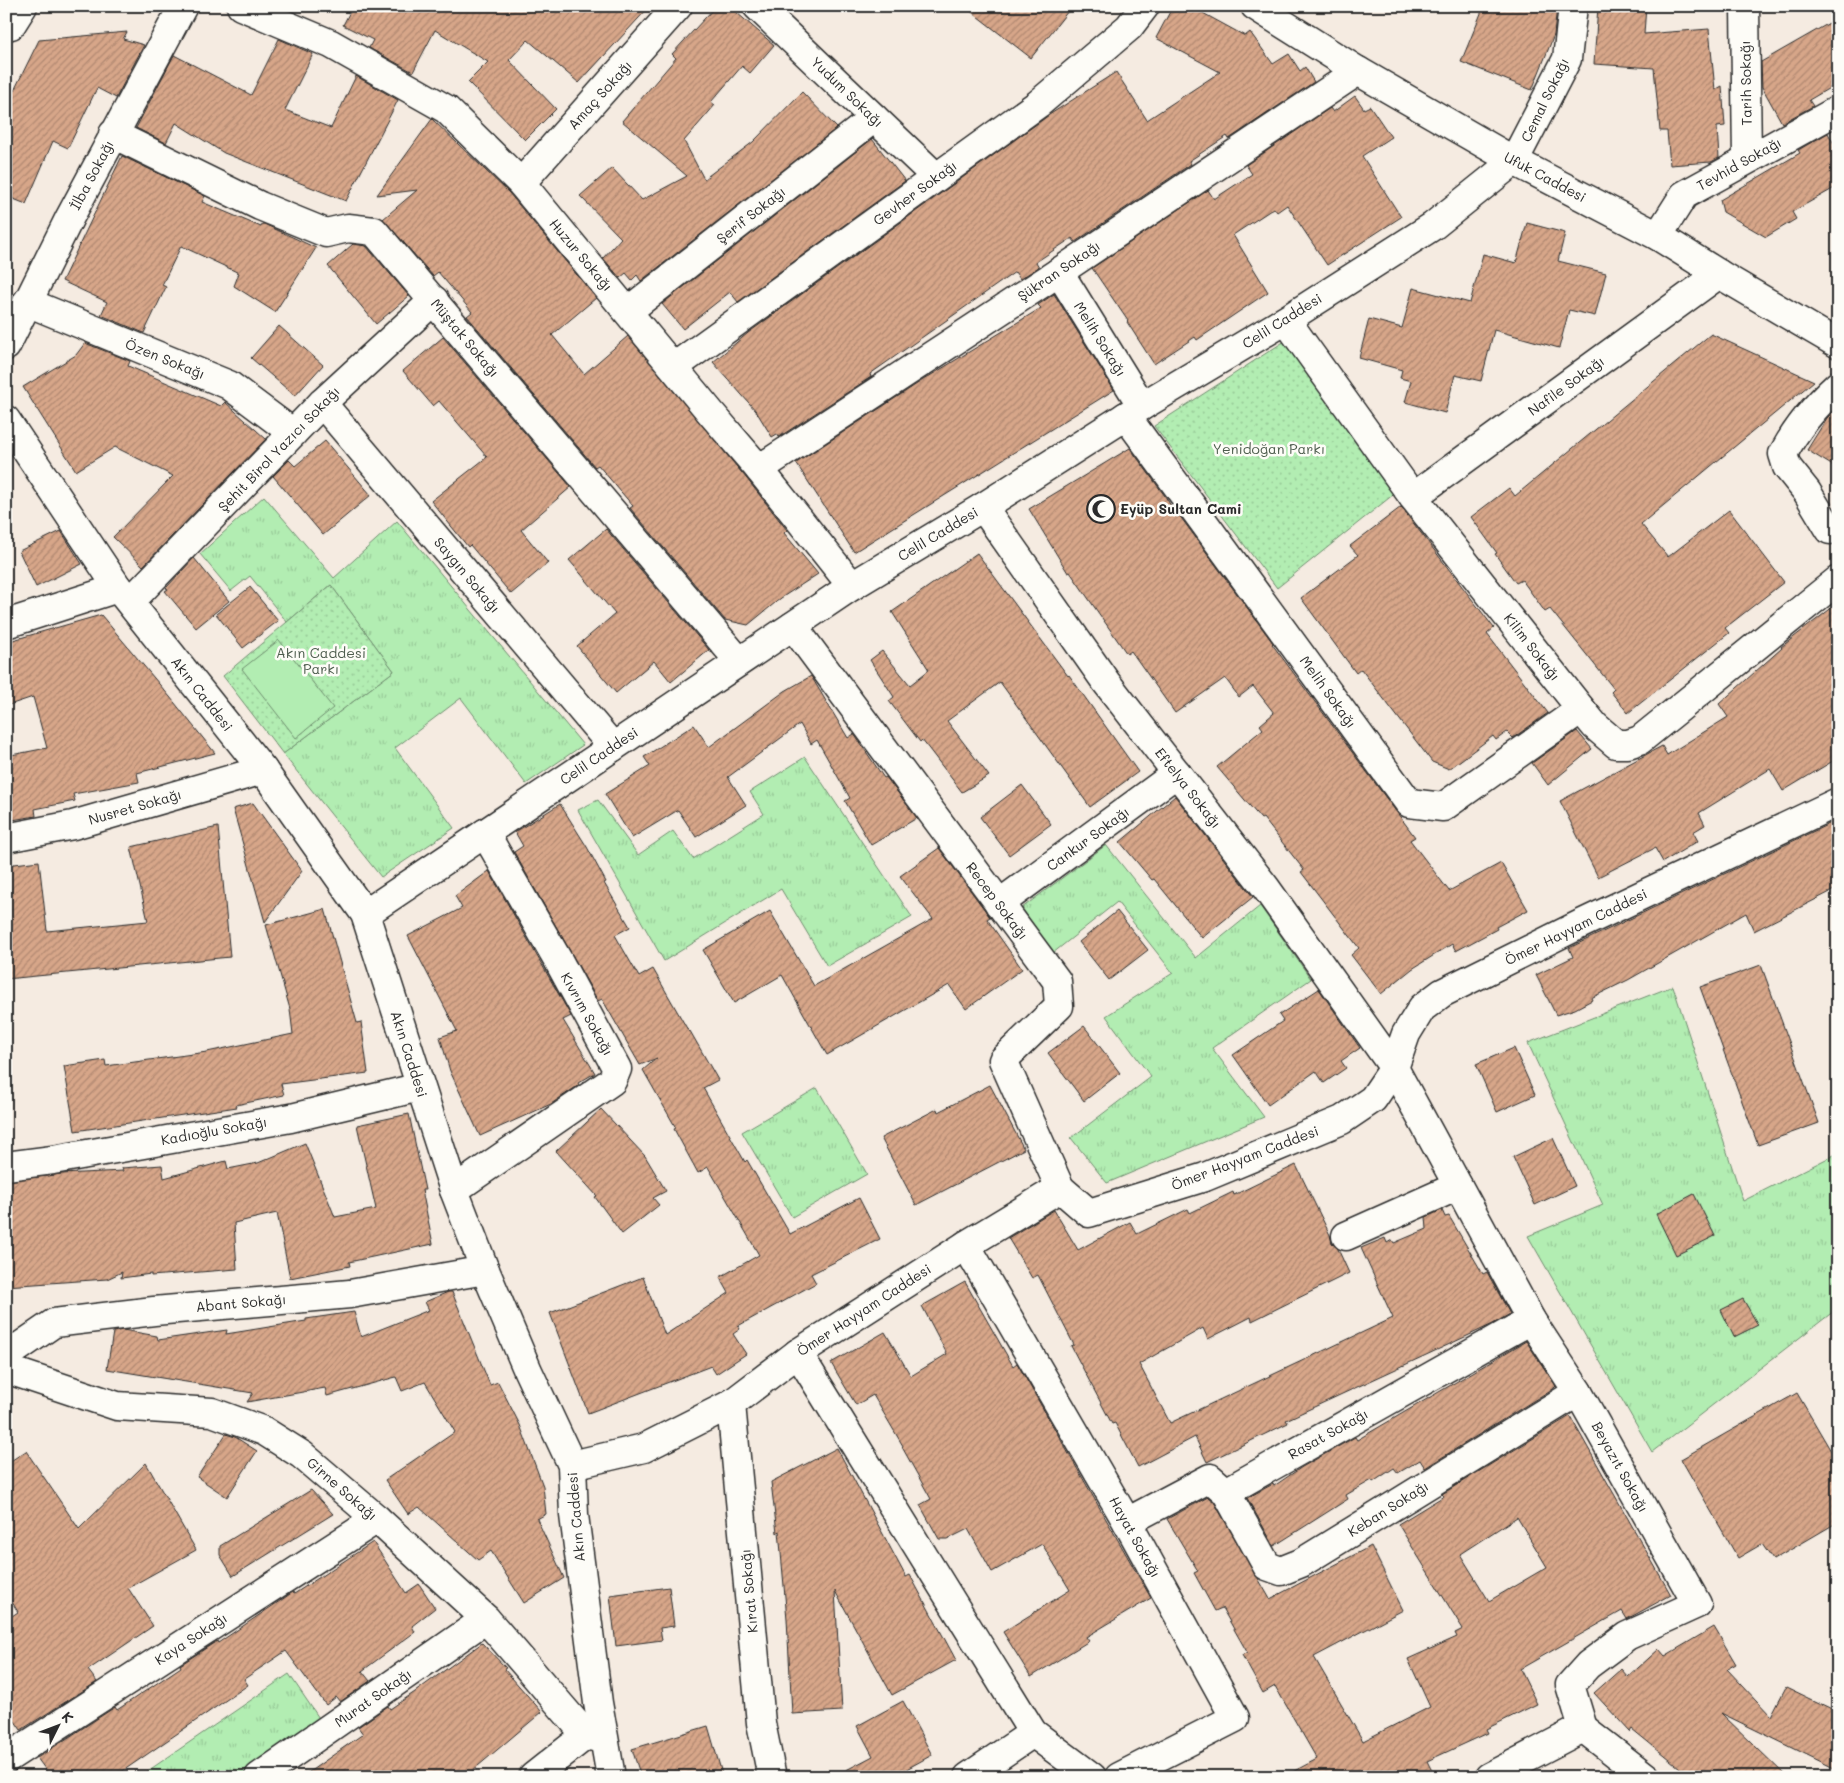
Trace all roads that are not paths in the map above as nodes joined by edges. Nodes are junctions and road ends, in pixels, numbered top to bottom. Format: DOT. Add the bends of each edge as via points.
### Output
graph roads {
  1 [pos="24,6"];
  2 [pos="183,6"];
  3 [pos="241,6"];
  4 [pos="678,6"];
  5 [pos="757,6"];
  6 [pos="1145,6"];
  7 [pos="1255,6"];
  8 [pos="1573,6"];
  9 [pos="1745,6"];
  10 [pos="6,26"];
  11 [pos="1358,71"];
  12 [pos="1838,110"];
  13 [pos="874,118"];
  14 [pos="113,134"];
  15 [pos="1747,160"];
  16 [pos="1514,161"];
  17 [pos="936,177"];
  18 [pos="521,183"];
  19 [pos="1658,236"];
  20 [pos="1059,272"];
  21 [pos="1718,274"];
  22 [pos="434,300"];
  23 [pos="27,302"];
  24 [pos="628,311"];
  25 [pos="1286,320"];
  26 [pos="1838,344"];
  27 [pos="6,346"];
  28 [pos="674,367"];
  29 [pos="1838,385"];
  30 [pos="322,403"];
  31 [pos="1134,411"];
  32 [pos="6,420"];
  33 [pos="293,433"];
  34 [pos="759,469"];
  35 [pos="1413,497"];
  36 [pos="983,508"];
  37 [pos="1830,530"];
  38 [pos="1838,580"];
  39 [pos="852,586"];
  40 [pos="124,595"];
  41 [pos="6,624"];
  42 [pos="793,626"];
  43 [pos="739,661"];
  44 [pos="1581,710"];
  45 [pos="613,747"];
  46 [pos="263,770"];
  47 [pos="1177,773"];
  48 [pos="1838,802"];
  49 [pos="485,833"];
  50 [pos="6,838"];
  51 [pos="1000,904"];
  52 [pos="365,914"];
  53 [pos="1394,1068"];
  54 [pos="420,1087"];
  55 [pos="6,1166"];
  56 [pos="1458,1186"];
  57 [pos="1060,1188"];
  58 [pos="454,1190"];
  59 [pos="1346,1236"];
  60 [pos="966,1245"];
  61 [pos="485,1270"];
  62 [pos="1531,1320"];
  63 [pos="798,1352"];
  64 [pos="6,1356"];
  65 [pos="6,1369"];
  66 [pos="1578,1392"];
  67 [pos="731,1404"];
  68 [pos="572,1465"];
  69 [pos="1226,1492"];
  70 [pos="377,1519"];
  71 [pos="1127,1522"];
  72 [pos="486,1619"];
  73 [pos="1583,1728"];
  74 [pos="1033,1733"];
  75 [pos="595,1737"];
  76 [pos="6,1760"];
  77 [pos="260,1777"];
  78 [pos="533,1777"];
  79 [pos="611,1777"];
  80 [pos="772,1777"];
  81 [pos="968,1777"];
  82 [pos="1092,1777"];
  83 [pos="1118,1777"];
  84 [pos="1489,1777"];
  85 [pos="1646,1777"];
  1 -- 10 [label="street"];
  2 -- 14 [label="street, İlba Sokağı"];
  3 -- 18 [label="street, Huzur Sokağı" via="331,44 446,109"];
  4 -- 18 [label="street, Amaç Sokağı"];
  5 -- 13 [label="street, Yudum Sokağı"];
  6 -- 17 [label="street, Gevher Sokağı" via="1129,27 1038,104"];
  7 -- 11 [label="street, Ufuk Caddesi"];
  8 -- 16 [label="street, Cemal Sokağı" via="1567,59"];
  9 -- 15 [label="street, Tarih Sokağı"];
  11 -- 16 [label="street, Ufuk Caddesi"];
  11 -- 20 [label="street, Şükran Sokağı"];
  12 -- 15 [label="street, Tevhid Sokağı"];
  13 -- 17 [label="street, Yudum Sokağı"];
  13 -- 24 [label="street, Şerif Sokağı"];
  14 -- 22 [label="street, Müştak Sokağı" via="260,206 326,233 348,228 374,231"];
  14 -- 23 [label="street, İlba Sokağı"];
  15 -- 19 [label="street, Tevhid Sokağı" via="1684,195"];
  16 -- 19 [label="street, Ufuk Caddesi"];
  16 -- 25 [label="street, Celil Caddesi" via="1433,226"];
  17 -- 28 [label="street, Gevher Sokağı"];
  18 -- 24 [label="street, Huzur Sokağı"];
  19 -- 21 [label="street, Ufuk Caddesi"];
  20 -- 31 [label="street, Melih Sokağı"];
  20 -- 34 [label="street, Şükran Sokağı"];
  21 -- 26 [label="street, Ufuk Caddesi"];
  21 -- 35 [label="street, Nafile Sokağı"];
  22 -- 30 [label="street, Şehit Birol Yazıcı Sokağı"];
  22 -- 43 [label="street, Müştak Sokağı"];
  23 -- 27 [label="street, İlba Sokağı"];
  23 -- 33 [label="street, Özen Sokağı" via="229,385"];
  24 -- 28 [label="street, Huzur Sokağı"];
  25 -- 31 [label="street, Celil Caddesi"];
  25 -- 35 [label="street, Kilim Sokağı"];
  28 -- 34 [label="street, Huzur Sokağı"];
  29 -- 37 [label="street" via="1800,426 1784,454 1787,467"];
  30 -- 33 [label="street, Şehit Birol Yazıcı Sokağı"];
  30 -- 45 [label="street, Saygın Sokağı"];
  31 -- 36 [label="street, Celil Caddesi"];
  31 -- 44 [label="street, Melih Sokağı" via="1409,803 1443,807"];
  32 -- 40 [label="street, Akın Caddesi"];
  33 -- 40 [label="street, Şehit Birol Yazıcı Sokağı"];
  34 -- 39 [label="street, Huzur Sokağı"];
  35 -- 44 [label="street, Kilim Sokağı"];
  36 -- 39 [label="street, Celil Caddesi"];
  36 -- 47 [label="street, Eftelya Sokağı" via="1106,682"];
  38 -- 44 [label="street, Kilim Sokağı" via="1640,740 1616,744"];
  39 -- 42 [label="street, Celil Caddesi"];
  40 -- 41 [label="street"];
  40 -- 46 [label="street, Akın Caddesi"];
  42 -- 43 [label="street, Celil Caddesi"];
  42 -- 51 [label="street, Recep Sokağı"];
  43 -- 45 [label="street, Celil Caddesi"];
  45 -- 49 [label="street, Celil Caddesi"];
  46 -- 50 [label="street, Nusret Sokağı" via="73,825"];
  46 -- 52 [label="street, Akın Caddesi"];
  47 -- 51 [label="street, Cankur Sokağı"];
  47 -- 53 [label="street, Eftelya Sokağı" via="1266,888"];
  48 -- 53 [label="street, Ömer Hayyam Caddesi" via="1442,993 1422,1008 1406,1034"];
  49 -- 52 [label="street, Celil Caddesi"];
  49 -- 58 [label="street, Kıvrım Sokağı" via="617,1069 612,1081"];
  51 -- 57 [label="street, Recep Sokağı" via="1057,981 1059,1006 1003,1060"];
  52 -- 54 [label="street, Akın Caddesi"];
  53 -- 56 [label="street, Beyazıt Sokağı"];
  53 -- 57 [label="street, Ömer Hayyam Caddesi" via="1373,1099 1342,1120 1205,1177 1089,1213"];
  54 -- 55 [label="street, Kadıoğlu Sokağı" via="291,1118"];
  54 -- 58 [label="street, Akın Caddesi"];
  56 -- 59 [label="street"];
  56 -- 62 [label="street, Beyazıt Sokağı"];
  57 -- 60 [label="street, Ömer Hayyam Caddesi"];
  58 -- 61 [label="street, Akın Caddesi"];
  60 -- 63 [label="street, Ömer Hayyam Caddesi"];
  60 -- 71 [label="street, Hayat Sokağı"];
  61 -- 64 [label="street, Abant Sokağı" via="350,1294 154,1310 54,1323"];
  61 -- 68 [label="street, Akın Caddesi"];
  62 -- 66 [label="street, Beyazıt Sokağı"];
  62 -- 69 [label="street, Rasat Sokağı"];
  63 -- 67 [label="street, Ömer Hayyam Caddesi"];
  63 -- 74 [label="street"];
  65 -- 70 [label="street, Girne Sokağı" via="117,1406 212,1412 264,1431 302,1455"];
  66 -- 69 [label="street, Keban Sokağı" via="1301,1563 1280,1571 1267,1566"];
  66 -- 73 [label="street, Beyazıt Sokağı" via="1697,1604 1627,1636 1588,1665 1570,1685"];
  67 -- 68 [label="street, Ömer Hayyam Caddesi" via="644,1448"];
  67 -- 80 [label="street, Kırat Sokağı" via="761,1723"];
  68 -- 75 [label="street, Akın Caddesi"];
  69 -- 71 [label="street" via="1210,1478"];
  70 -- 72 [label="street, Girne Sokağı"];
  70 -- 76 [label="street, Kaya Sokağı"];
  71 -- 83 [label="street, Hayat Sokağı" via="1236,1718"];
  72 -- 75 [label="street, Girne Sokağı"];
  72 -- 77 [label="street, Murat Sokağı"];
  73 -- 84 [label="street"];
  73 -- 85 [label="street"];
  74 -- 81 [label="street"];
  74 -- 82 [label="street"];
  75 -- 78 [label="street"];
  75 -- 79 [label="street, Akın Caddesi"];
}
